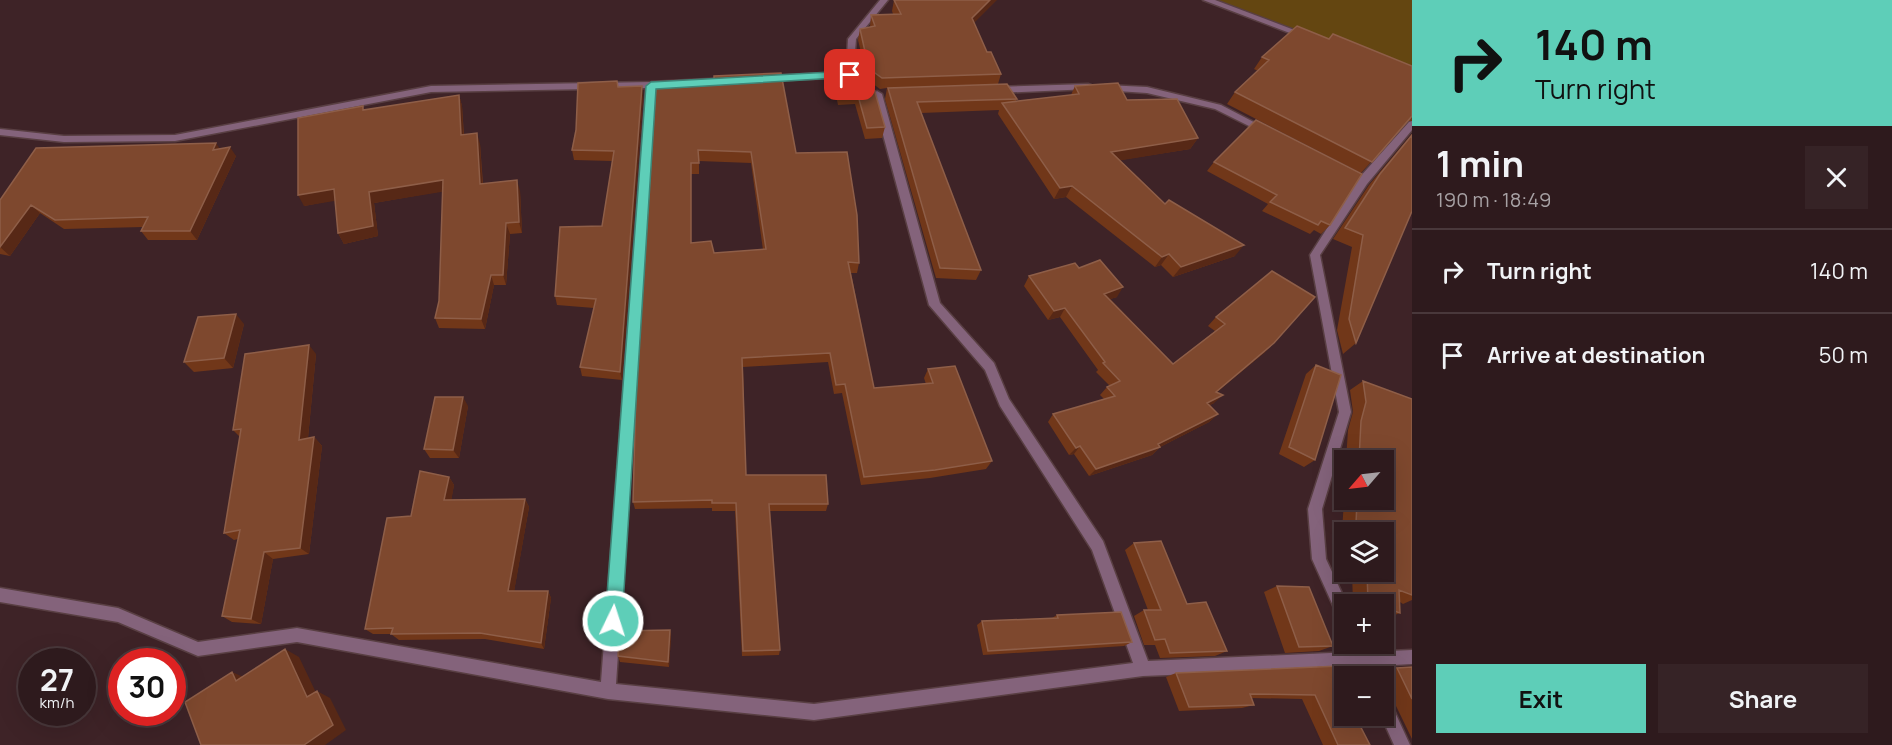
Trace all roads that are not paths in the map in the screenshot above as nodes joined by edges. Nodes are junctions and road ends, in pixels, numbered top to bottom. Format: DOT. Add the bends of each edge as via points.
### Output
graph roads {
  1 [pos="884,0"];
  2 [pos="1207,0"];
  3 [pos="1316,39"];
  4 [pos="850,75"];
  5 [pos="745,80"];
  6 [pos="756,80"];
  7 [pos="859,81"];
  8 [pos="651,86"];
  9 [pos="979,90"];
  10 [pos="877,92"];
  11 [pos="1412,124"];
  12 [pos="0,132"];
  13 [pos="1280,139"];
  14 [pos="1335,594"];
  15 [pos="0,595"];
  16 [pos="1362,654"];
  17 [pos="1412,657"];
  18 [pos="1364,659"];
  19 [pos="1367,666"];
  20 [pos="1143,669"];
  21 [pos="608,691"];
  22 [pos="1394,726"];
  23 [pos="1402,745"];
  1 -- 4 [label="street" via="852,39"];
  2 -- 3 [label="street"];
  4 -- 6 [label="street"];
  4 -- 7 [label="street"];
  5 -- 8 [label="street"];
  8 -- 12 [label="street" via="431,89 176,138 64,139"];
  8 -- 21 [label="street"];
  9 -- 13 [label="street" via="1147,90 1218,106"];
  10 -- 20 [label="street" via="935,305 990,367 1004,402 1098,546"];
  11 -- 14 [label="street" via="1358,179 1315,255 1345,412 1315,509 1319,559"];
  15 -- 21 [label="street" via="118,615 198,649 297,635"];
  16 -- 18 [label="street"];
  17 -- 18 [label="street"];
  18 -- 19 [label="street"];
  18 -- 20 [label="street"];
  20 -- 21 [label="street" via="814,712"];
  22 -- 23 [label="street"];
}
